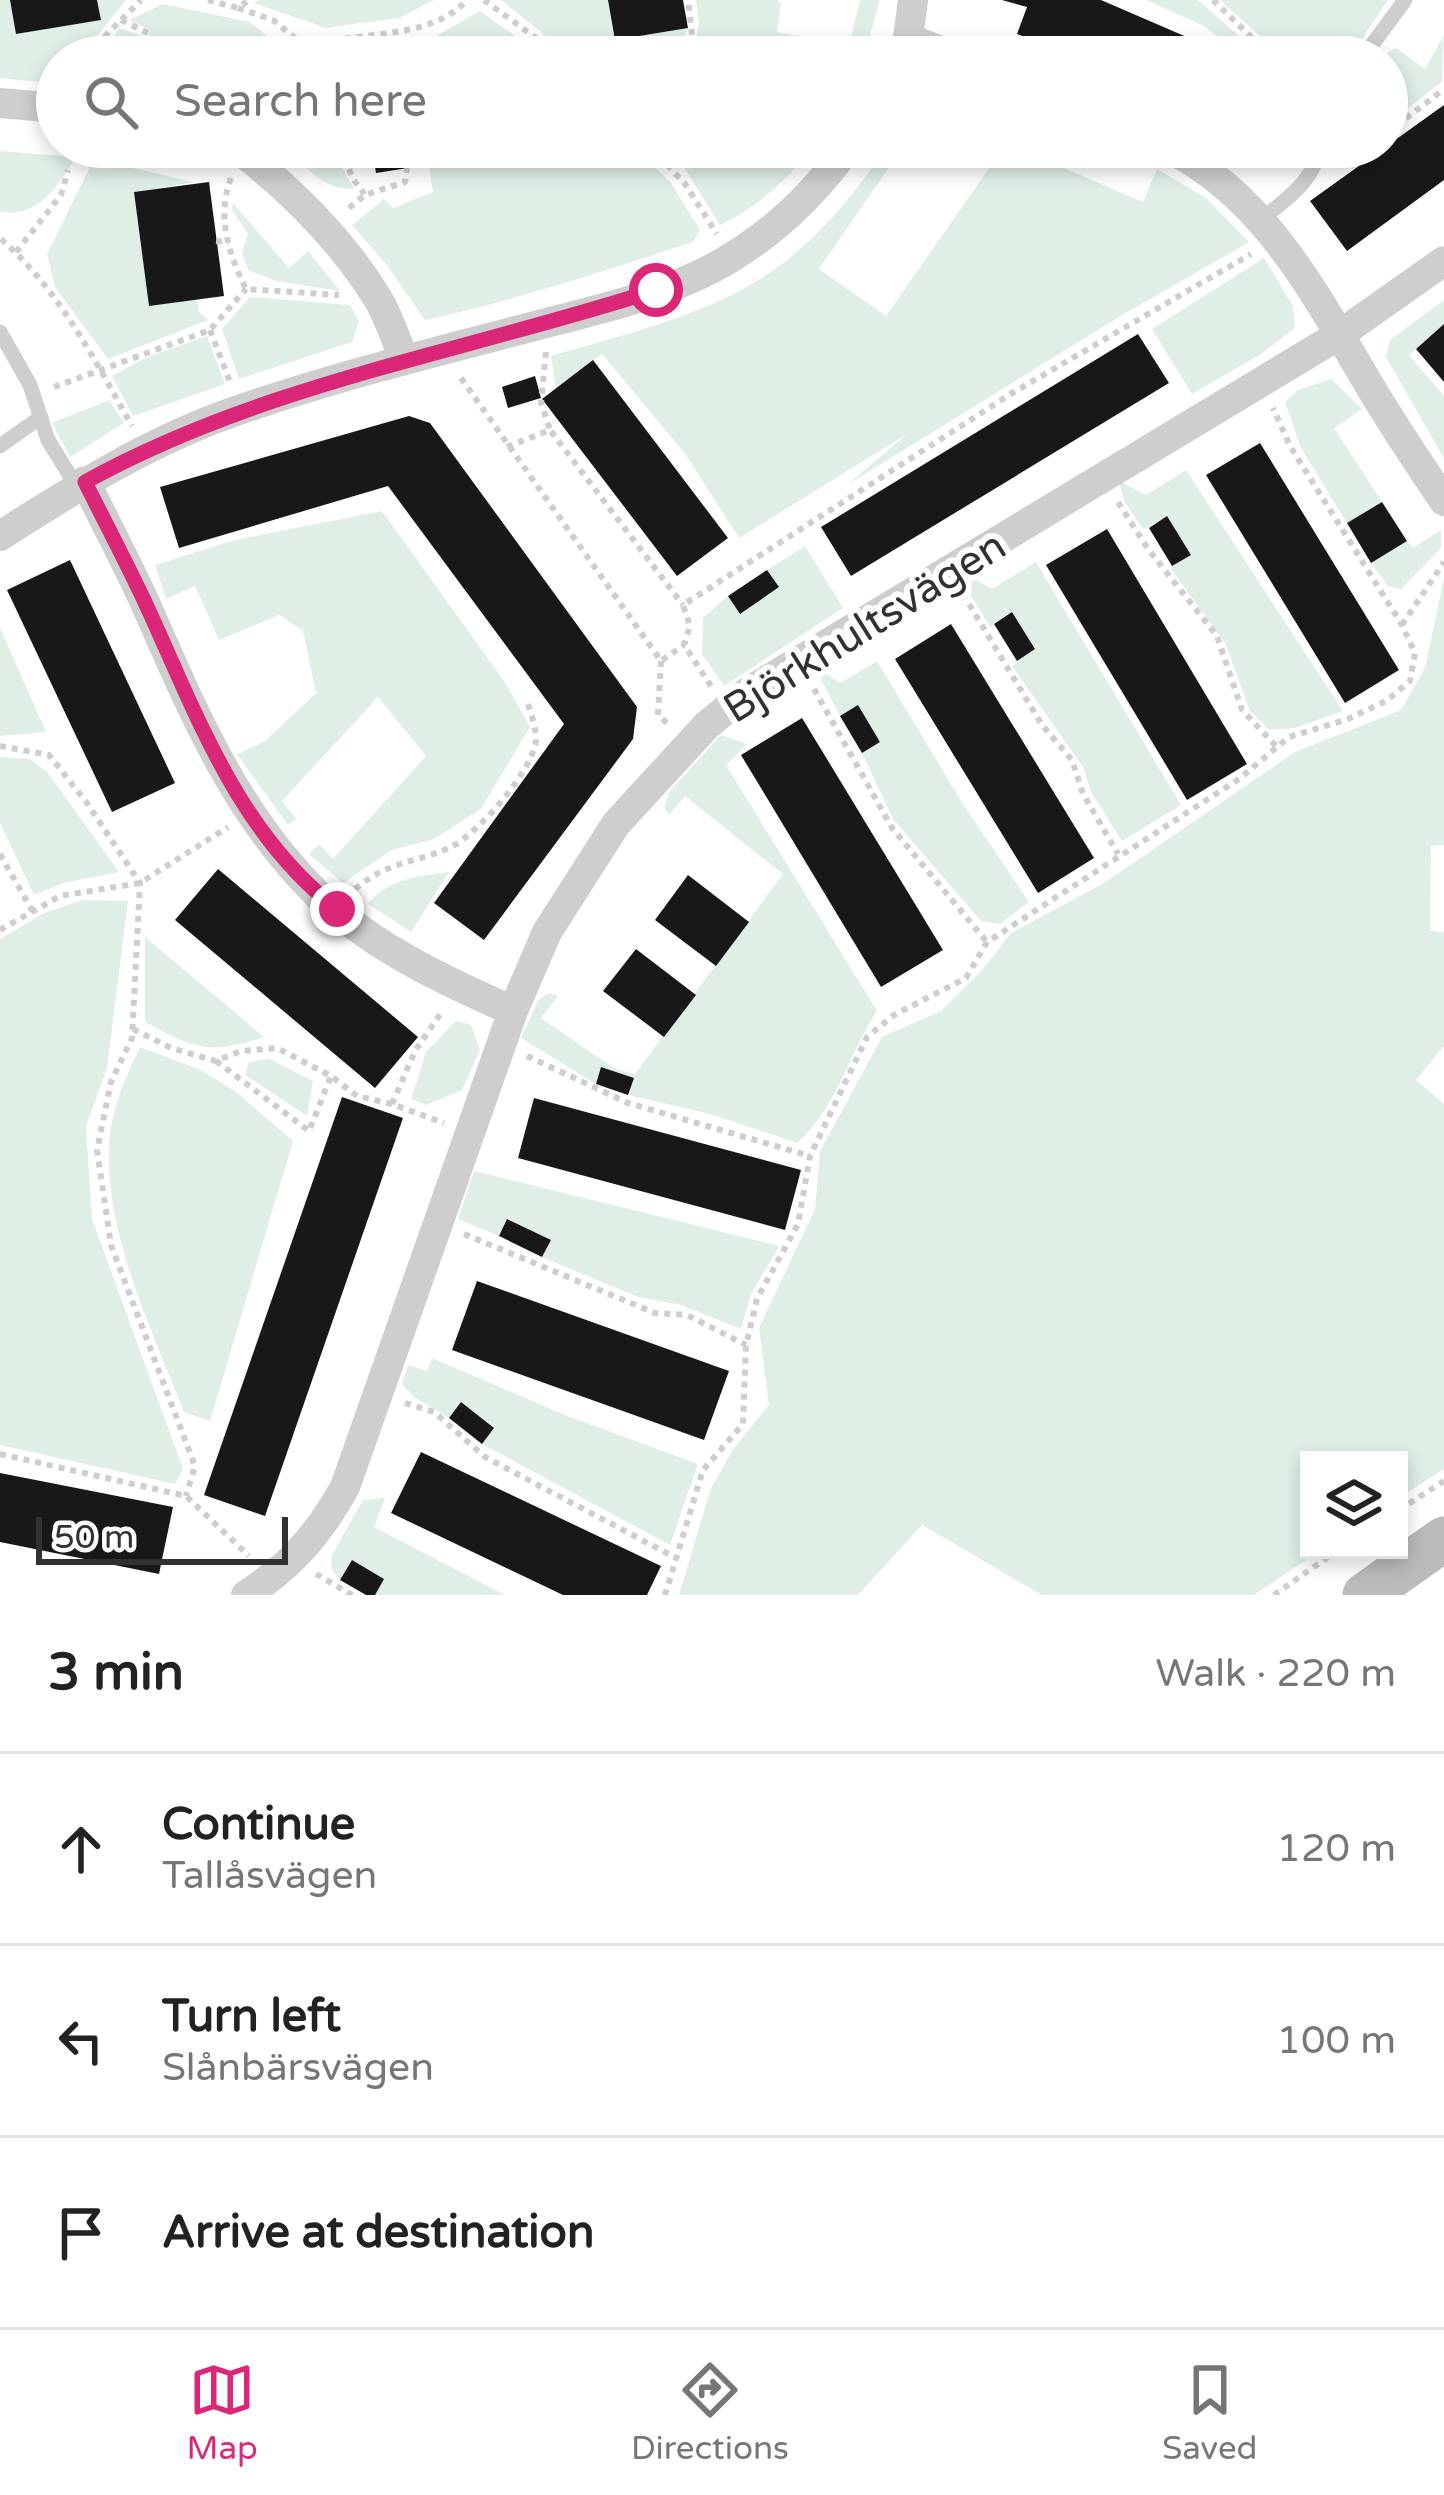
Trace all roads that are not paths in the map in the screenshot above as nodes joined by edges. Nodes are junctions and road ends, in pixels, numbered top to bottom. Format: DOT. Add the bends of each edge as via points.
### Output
graph roads {
  1 [pos="914,0"];
  2 [pos="1405,0"];
  3 [pos="906,36"];
  4 [pos="1378,36"];
  5 [pos="0,103"];
  6 [pos="36,106"];
  7 [pos="263,168"];
  8 [pos="830,168"];
  9 [pos="1205,168"];
  10 [pos="1313,168"];
  11 [pos="1268,230"];
  12 [pos="1444,261"];
  13 [pos="0,332"];
  14 [pos="1339,335"];
  15 [pos="404,360"];
  16 [pos="41,417"];
  17 [pos="0,446"];
  18 [pos="81,484"];
  19 [pos="1444,501"];
  20 [pos="0,536"];
  21 [pos="513,1011"];
  22 [pos="1444,1539"];
  23 [pos="258,1586"];
  24 [pos="1365,1595"];
  1 -- 3 [label="street"];
  2 -- 4 [label="lane"];
  5 -- 6 [label="street"];
  7 -- 15 [label="street" via="379,300"];
  8 -- 15 [label="street" via="797,208 711,269 594,310"];
  9 -- 11 [label="street"];
  10 -- 11 [label="lane"];
  11 -- 14 [label="street"];
  12 -- 14 [label="street, Björkhultsvägen"];
  13 -- 16 [label="lane"];
  14 -- 19 [label="street"];
  14 -- 21 [label="street, Björkhultsvägen" via="727,709 616,824 547,932"];
  15 -- 18 [label="street" via="236,411"];
  16 -- 17 [label="lane"];
  16 -- 18 [label="lane"];
  18 -- 20 [label="street"];
  18 -- 21 [label="street" via="249,813 337,909 414,963"];
  21 -- 23 [label="street, Björkhultsvägen" via="345,1487 320,1531"];
  22 -- 24 [label="main road"];
}
